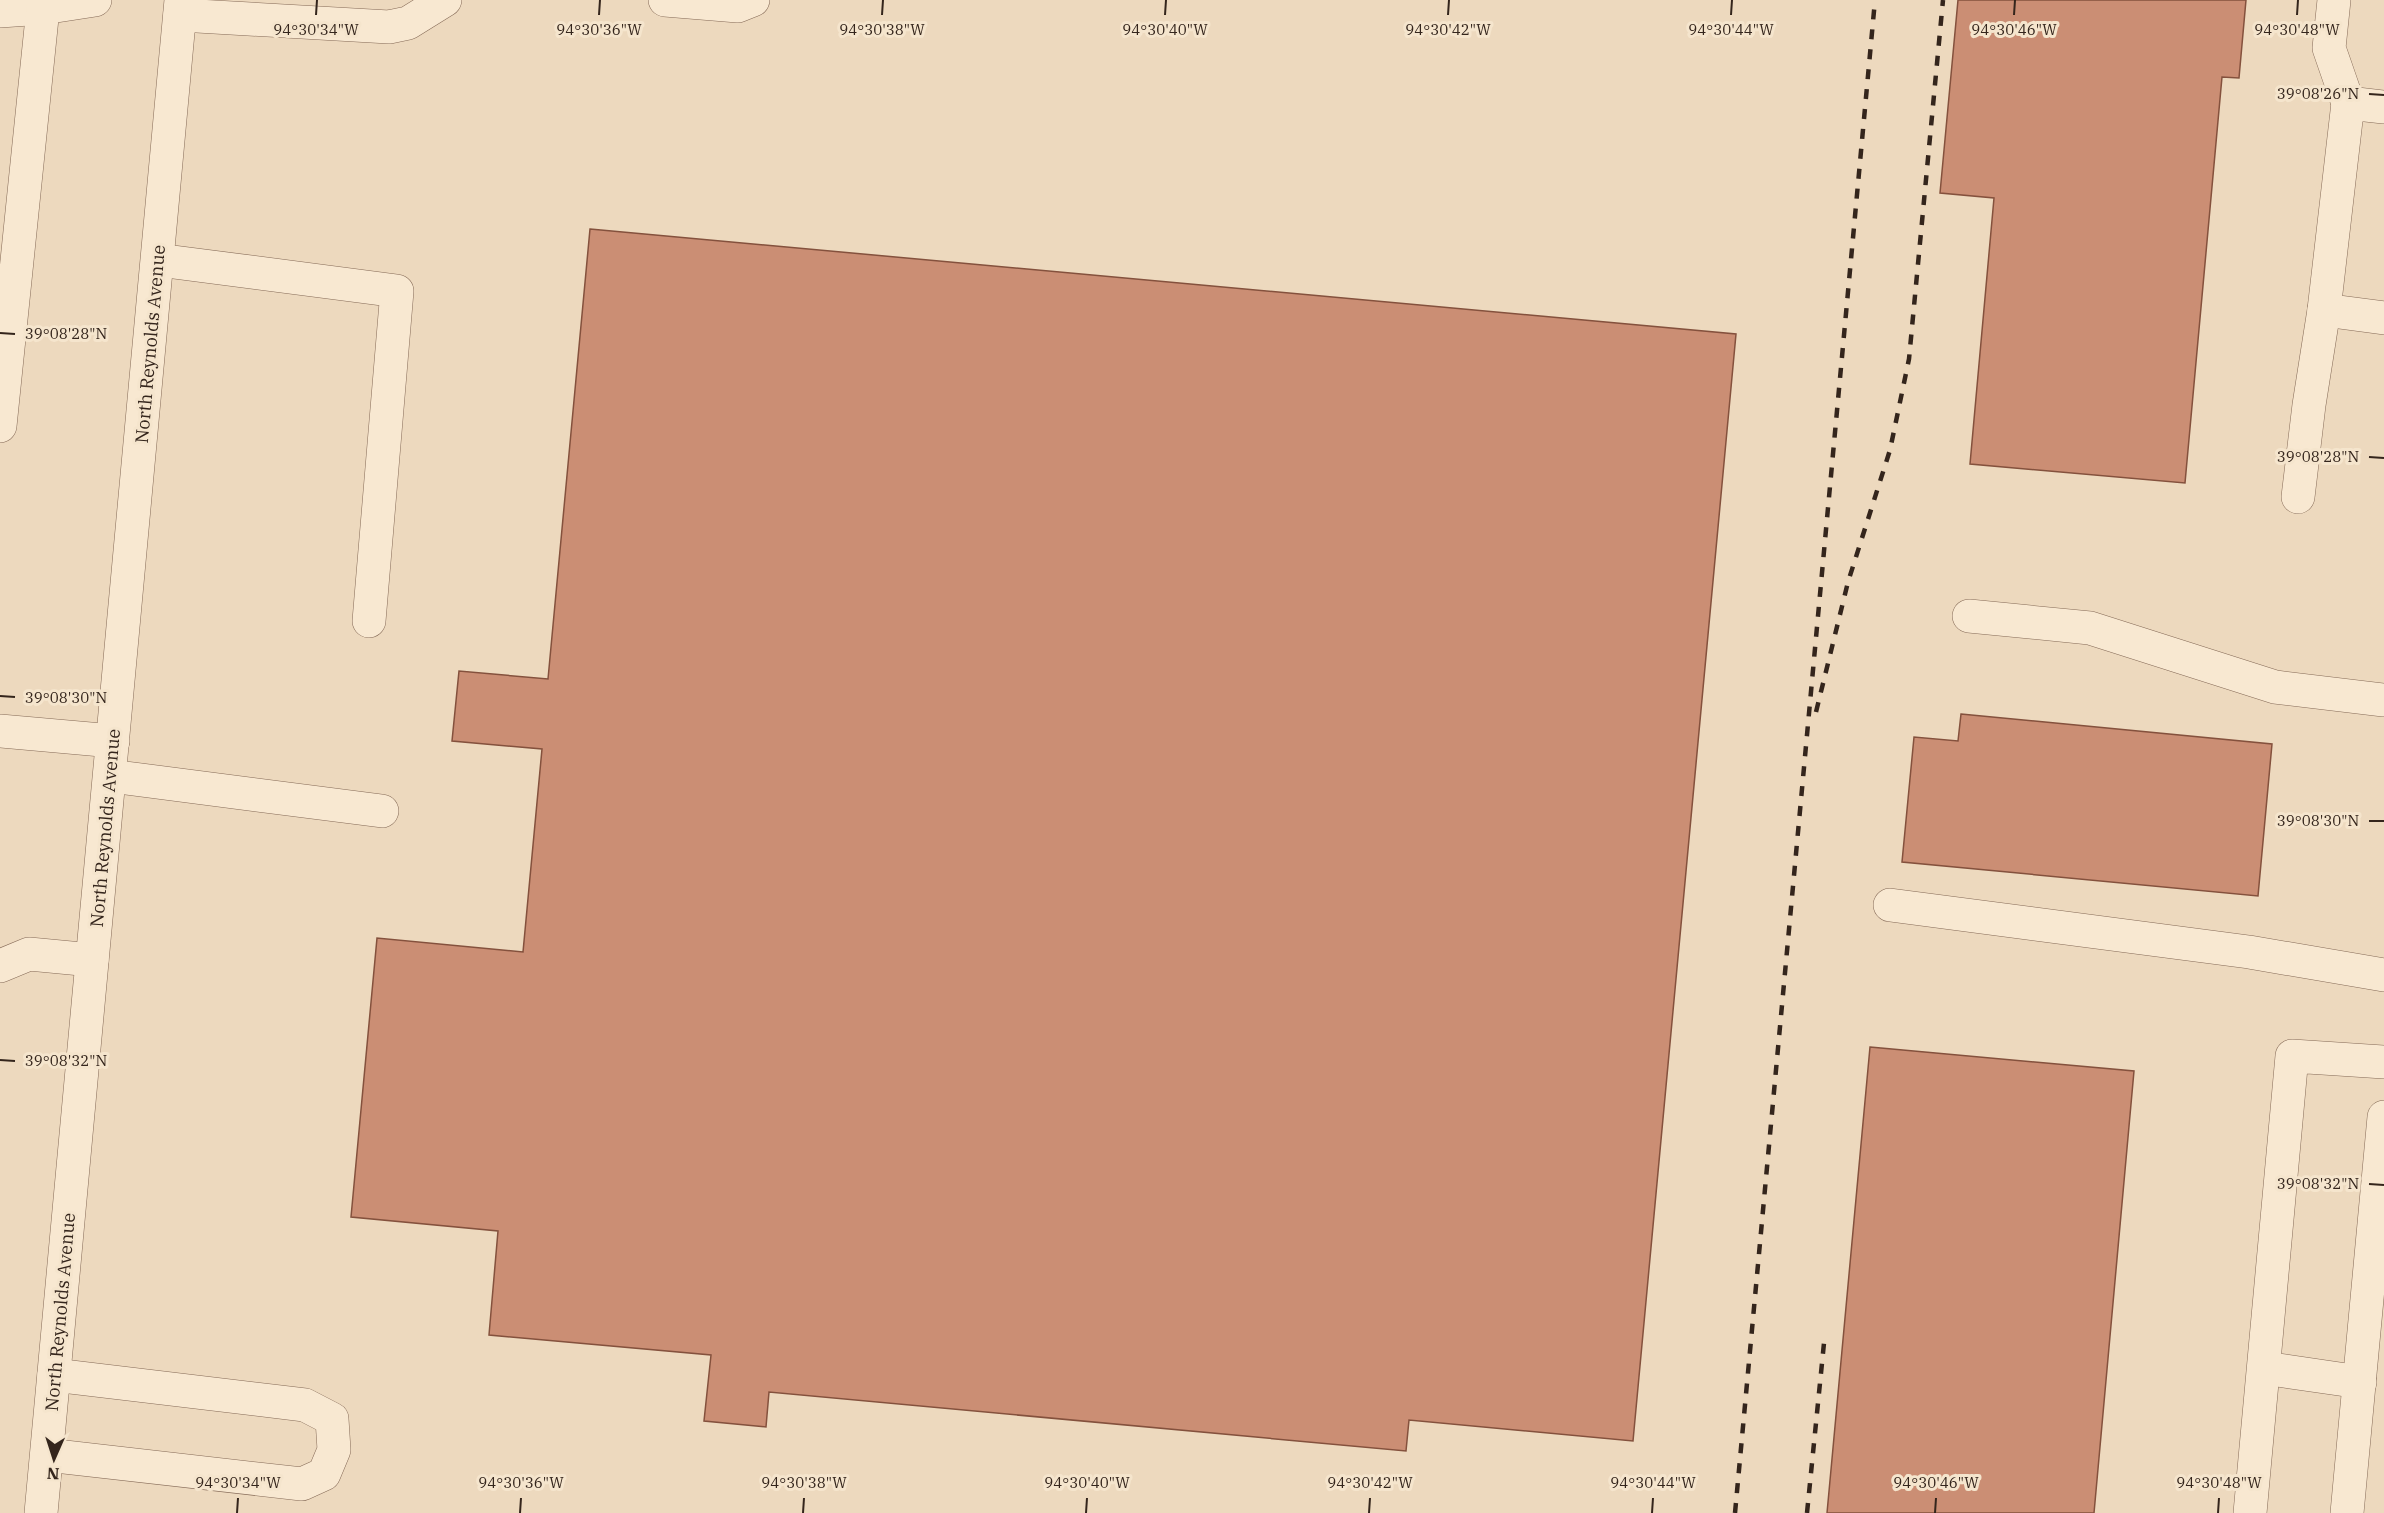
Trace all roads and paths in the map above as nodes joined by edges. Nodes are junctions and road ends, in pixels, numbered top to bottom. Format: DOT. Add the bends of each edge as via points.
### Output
graph roads {
  1 [pos="95,0"];
  2 [pos="445,0"];
  3 [pos="664,0"];
  4 [pos="753,0"];
  5 [pos="2334,0"];
  6 [pos="44,8"];
  7 [pos="180,8"];
  8 [pos="0,11"];
  9 [pos="2348,103"];
  10 [pos="2384,107"];
  11 [pos="158,260"];
  12 [pos="2324,310"];
  13 [pos="2384,318"];
  14 [pos="0,426"];
  15 [pos="2298,497"];
  16 [pos="1969,616"];
  17 [pos="369,621"];
  18 [pos="2384,700"];
  19 [pos="0,730"];
  20 [pos="113,741"];
  21 [pos="110,776"];
  22 [pos="382,811"];
  23 [pos="1890,905"];
  24 [pos="92,960"];
  25 [pos="0,966"];
  26 [pos="2384,975"];
  27 [pos="2384,1062"];
  28 [pos="2384,1117"];
  29 [pos="2264,1368"];
  30 [pos="54,1375"];
  31 [pos="2360,1382"];
  32 [pos="47,1455"];
  33 [pos="41,1513"];
  34 [pos="2250,1513"];
  35 [pos="2347,1513"];
  1 -- 6 [label="street"];
  2 -- 7 [label="street" via="408,23 389,27"];
  3 -- 4 [label="street" via="738,6"];
  5 -- 9 [label="street" via="2329,48"];
  6 -- 8 [label="street"];
  6 -- 14 [label="street"];
  7 -- 11 [label="street, North Reynolds Avenue"];
  9 -- 10 [label="street"];
  9 -- 12 [label="street"];
  11 -- 17 [label="street" via="398,291"];
  11 -- 20 [label="street, North Reynolds Avenue"];
  12 -- 13 [label="street"];
  12 -- 15 [label="street"];
  16 -- 18 [label="street" via="2090,628 2275,687"];
  19 -- 20 [label="street"];
  20 -- 21 [label="street, North Reynolds Avenue"];
  21 -- 22 [label="street"];
  21 -- 24 [label="street, North Reynolds Avenue"];
  23 -- 26 [label="street" via="2249,952"];
  24 -- 25 [label="street" via="29,954"];
  24 -- 30 [label="street, North Reynolds Avenue"];
  27 -- 29 [label="street" via="2292,1056"];
  28 -- 31 [label="street"];
  29 -- 31 [label="street"];
  29 -- 34 [label="street"];
  30 -- 32 [label="street, North Reynolds Avenue"];
  30 -- 32 [label="street" via="305,1405 332,1419 334,1450 324,1474 302,1484"];
  31 -- 35 [label="street"];
  32 -- 33 [label="street, North Reynolds Avenue"];
}
